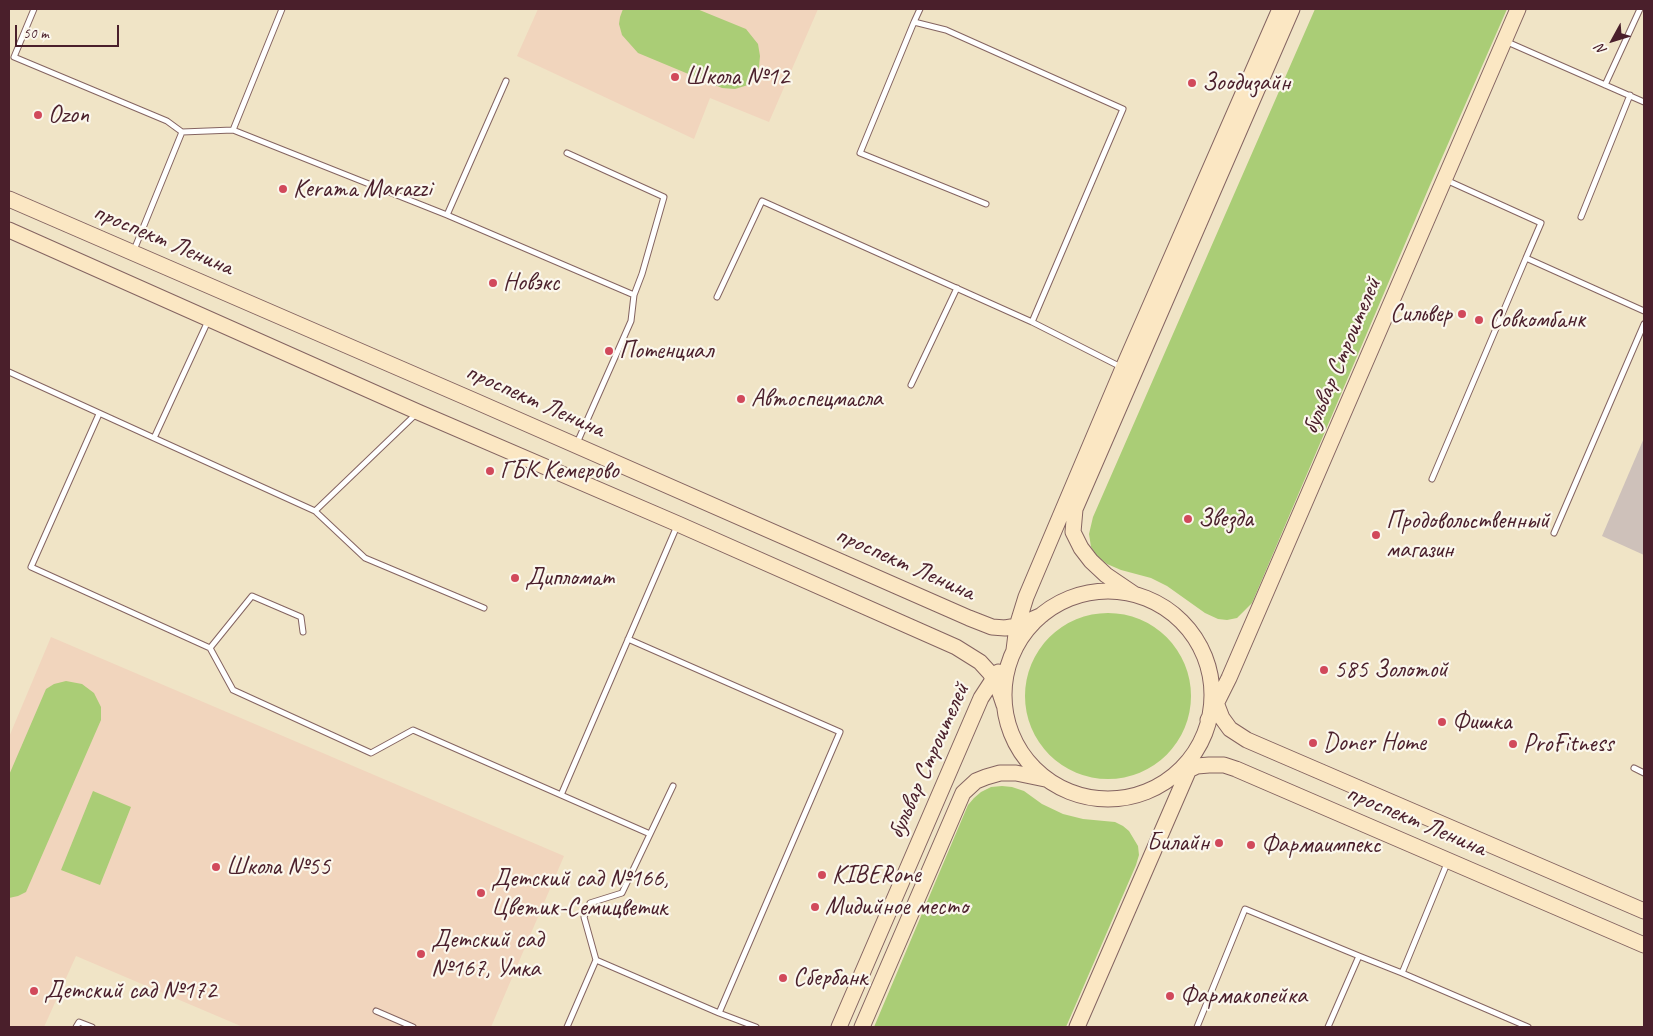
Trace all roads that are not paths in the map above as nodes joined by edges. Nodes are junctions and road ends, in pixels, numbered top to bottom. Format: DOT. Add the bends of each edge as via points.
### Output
graph roads {
  1 [pos="34,9"];
  2 [pos="282,9"];
  3 [pos="920,9"];
  4 [pos="1280,9"];
  5 [pos="1292,9"];
  6 [pos="1518,9"];
  7 [pos="1640,9"];
  8 [pos="914,22"];
  9 [pos="1504,41"];
  10 [pos="506,81"];
  11 [pos="1605,85"];
  12 [pos="1630,96"];
  13 [pos="1644,102"];
  14 [pos="233,130"];
  15 [pos="182,132"];
  16 [pos="567,153"];
  17 [pos="1445,179"];
  18 [pos="9,200"];
  19 [pos="986,204"];
  20 [pos="447,216"];
  21 [pos="1580,217"];
  22 [pos="9,230"];
  23 [pos="133,252"];
  24 [pos="1526,258"];
  25 [pos="957,288"];
  26 [pos="634,295"];
  27 [pos="717,297"];
  28 [pos="1644,311"];
  29 [pos="209,318"];
  30 [pos="1032,322"];
  31 [pos="1644,324"];
  32 [pos="1123,368"];
  33 [pos="9,372"];
  34 [pos="911,385"];
  35 [pos="418,412"];
  36 [pos="99,414"];
  37 [pos="154,438"];
  38 [pos="575,445"];
  39 [pos="1432,479"];
  40 [pos="315,511"];
  41 [pos="678,524"];
  42 [pos="1554,533"];
  43 [pos="1134,594"];
  44 [pos="484,608"];
  45 [pos="1042,615"];
  46 [pos="1017,626"];
  47 [pos="302,632"];
  48 [pos="628,639"];
  49 [pos="210,648"];
  50 [pos="1013,654"];
  51 [pos="993,678"];
  52 [pos="1212,687"];
  53 [pos="1004,705"];
  54 [pos="1216,706"];
  55 [pos="1208,720"];
  56 [pos="1197,750"];
  57 [pos="1634,768"];
  58 [pos="1188,770"];
  59 [pos="1644,773"];
  60 [pos="1045,779"];
  61 [pos="1168,781"];
  62 [pos="673,786"];
  63 [pos="561,795"];
  64 [pos="650,834"];
  65 [pos="1448,861"];
  66 [pos="1644,911"];
  67 [pos="1644,945"];
  68 [pos="1359,956"];
  69 [pos="596,960"];
  70 [pos="1402,973"];
  71 [pos="376,1011"];
  72 [pos="719,1013"];
  73 [pos="76,1027"];
  74 [pos="92,1027"];
  75 [pos="413,1027"];
  76 [pos="567,1027"];
  77 [pos="756,1027"];
  78 [pos="839,1027"];
  79 [pos="862,1027"];
  80 [pos="1077,1027"];
  81 [pos="1197,1027"];
  82 [pos="1328,1027"];
  83 [pos="1528,1027"];
  1 -- 15 [label="lane" via="14,57 167,121"];
  2 -- 14 [label="lane"];
  3 -- 8 [label="lane"];
  4 -- 32 [label="main road"];
  5 -- 43 [label="main road" via="1074,509 1074,532 1081,548 1106,575"];
  6 -- 9 [label="main road, бульвар Строителей"];
  7 -- 11 [label="lane"];
  8 -- 19 [label="lane" via="860,153"];
  8 -- 30 [label="lane" via="946,30 1123,109"];
  9 -- 11 [label="lane"];
  9 -- 17 [label="main road, бульвар Строителей"];
  10 -- 20 [label="lane"];
  11 -- 12 [label="lane"];
  12 -- 13 [label="lane"];
  12 -- 21 [label="lane"];
  14 -- 15 [label="lane"];
  14 -- 20 [label="lane"];
  15 -- 23 [label="lane"];
  16 -- 26 [label="lane" via="664,197"];
  17 -- 24 [label="lane" via="1541,223"];
  17 -- 54 [label="main road, бульвар Строителей"];
  18 -- 23 [label="main road, проспект Ленина"];
  20 -- 26 [label="lane"];
  22 -- 29 [label="main road, проспект Ленина"];
  23 -- 38 [label="main road, проспект Ленина"];
  24 -- 28 [label="lane"];
  24 -- 39 [label="lane"];
  25 -- 27 [label="lane" via="762,201"];
  25 -- 30 [label="lane"];
  25 -- 34 [label="lane"];
  26 -- 38 [label="lane" via="631,321"];
  29 -- 35 [label="main road, проспект Ленина"];
  29 -- 37 [label="lane"];
  30 -- 32 [label="lane"];
  31 -- 42 [label="lane"];
  32 -- 46 [label="main road" via="1026,597"];
  33 -- 36 [label="lane"];
  35 -- 40 [label="lane"];
  35 -- 41 [label="main road, проспект Ленина"];
  36 -- 37 [label="lane"];
  36 -- 49 [label="lane" via="31,567"];
  37 -- 40 [label="lane"];
  38 -- 46 [label="main road, проспект Ленина" via="969,618 992,627"];
  40 -- 44 [label="lane" via="364,558"];
  41 -- 48 [label="lane"];
  41 -- 51 [label="main road, проспект Ленина" via="956,647 980,662"];
  43 -- 45 [label="main road" via="1115,591 1080,595 1053,606"];
  43 -- 52 [label="main road, проспект Ленина" via="1151,600 1182,622 1204,652"];
  45 -- 46 [label="main road, проспект Ленина"];
  45 -- 50 [label="main road, бульвар Строителей"];
  46 -- 50 [label="main road"];
  47 -- 49 [label="lane" via="301,616 252,596"];
  48 -- 63 [label="lane"];
  48 -- 72 [label="lane" via="840,732"];
  49 -- 63 [label="lane" via="233,690 371,753 413,730"];
  50 -- 51 [label="main road, бульвар Строителей"];
  50 -- 53 [label="main road" via="1005,681"];
  51 -- 53 [label="main road, проспект Ленина"];
  51 -- 78 [label="main road, бульвар Строителей" via="981,698"];
  52 -- 54 [label="main road, проспект Ленина"];
  52 -- 55 [label="main road"];
  53 -- 60 [label="main road" via="1017,745"];
  54 -- 55 [label="main road, бульвар Строителей"];
  54 -- 66 [label="main road, проспект Ленина" via="1230,728 1247,740"];
  55 -- 56 [label="main road"];
  56 -- 58 [label="main road"];
  56 -- 61 [label="main road"];
  57 -- 59 [label="lane"];
  58 -- 61 [label="main road, проспект Ленина"];
  58 -- 65 [label="main road, проспект Ленина" via="1209,765 1236,769"];
  58 -- 80 [label="main road"];
  60 -- 61 [label="main road" via="1073,795 1107,800 1137,796"];
  60 -- 79 [label="main road, бульвар Строителей" via="1000,773 976,781 963,794"];
  62 -- 64 [label="lane"];
  63 -- 64 [label="lane"];
  64 -- 69 [label="lane" via="622,893 590,903 584,917"];
  65 -- 67 [label="main road, проспект Ленина"];
  65 -- 70 [label="lane"];
  68 -- 70 [label="lane"];
  68 -- 81 [label="lane" via="1245,909"];
  68 -- 82 [label="lane"];
  69 -- 72 [label="lane"];
  69 -- 76 [label="lane"];
  70 -- 83 [label="lane"];
  71 -- 75 [label="lane"];
  72 -- 77 [label="lane"];
  73 -- 74 [label="lane" via="79,1022"];
}
